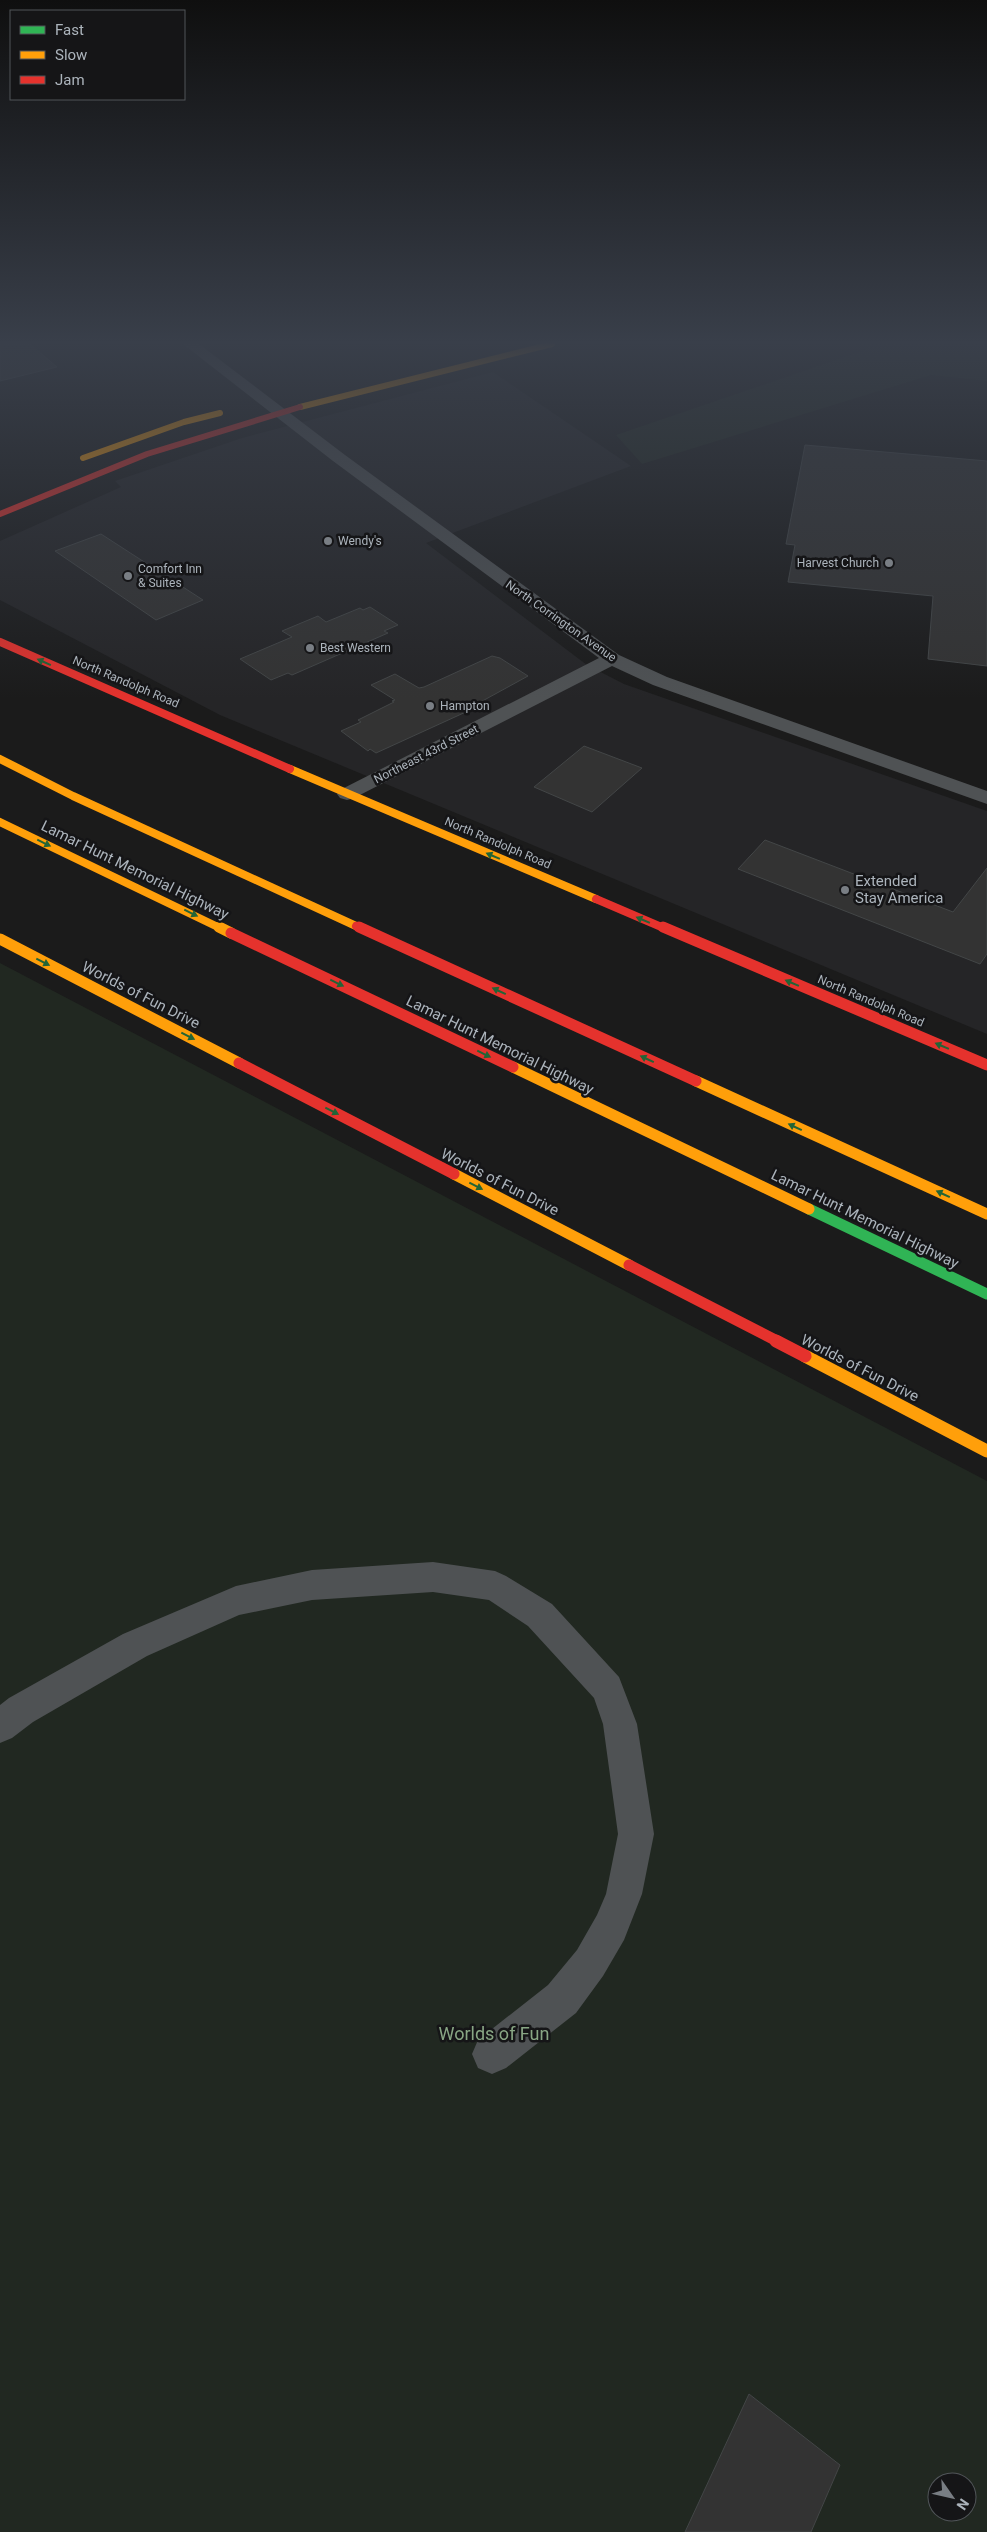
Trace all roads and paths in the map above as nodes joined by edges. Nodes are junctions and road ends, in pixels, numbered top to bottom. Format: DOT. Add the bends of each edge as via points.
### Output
graph roads {
  1 [pos="75,462"];
  2 [pos="125,462"];
  3 [pos="347,462"];
  4 [pos="68,465"];
  5 [pos="0,514"];
  6 [pos="0,642"];
  7 [pos="612,659"];
  8 [pos="0,758"];
  9 [pos="347,794"];
  10 [pos="987,798"];
  11 [pos="0,822"];
  12 [pos="0,939"];
  13 [pos="987,1065"];
  14 [pos="987,1214"];
  15 [pos="987,1294"];
  16 [pos="987,1451"];
  17 [pos="0,1726"];
  18 [pos="492,2054"];
  1 -- 4 [label="main road"];
  2 -- 5 [label="main road" via="44,492"];
  3 -- 7 [label="street, North Corrington Avenue"];
  9 -- 6 [label="main road, North Randolph Road, one-way"];
  7 -- 9 [label="street, Northeast 43rd Street"];
  7 -- 10 [label="street, North Corrington Avenue" via="660,682"];
  14 -- 8 [label="main road, one-way" via="73,796"];
  13 -- 9 [label="main road, North Randolph Road, one-way"];
  11 -- 15 [label="main road, Lamar Hunt Memorial Highway, one-way"];
  12 -- 16 [label="main road, Worlds of Fun Drive, one-way"];
  17 -- 18 [label="street" via="21,1710 135,1645 236,1600 312,1586 433,1577 495,1586 540,1615 607,1688 620,1724 636,1834 624,1894 611,1927 590,1963 562,1999"];
}
